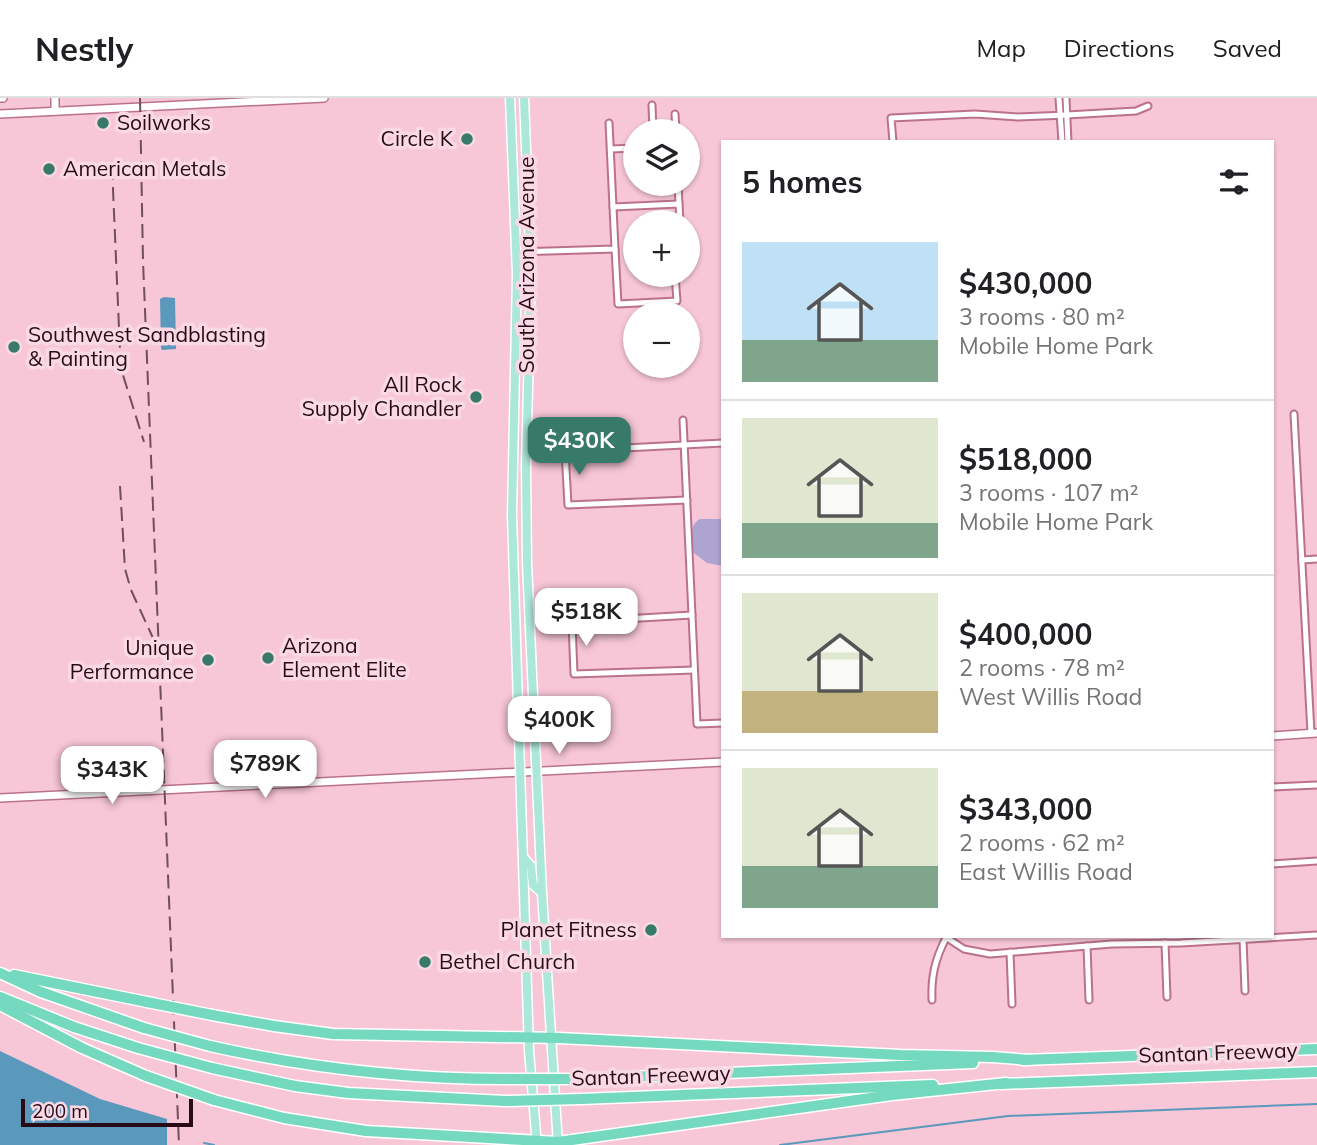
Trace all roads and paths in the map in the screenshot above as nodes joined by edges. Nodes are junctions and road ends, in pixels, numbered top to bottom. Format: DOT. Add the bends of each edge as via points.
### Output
graph roads {
  1 [pos="55,98"];
  2 [pos="317,98"];
  3 [pos="324,98"];
  4 [pos="510,98"];
  5 [pos="524,98"];
  6 [pos="1059,98"];
  7 [pos="1066,98"];
  8 [pos="284,99"];
  9 [pos="206,101"];
  10 [pos="1147,106"];
  11 [pos="55,111"];
  12 [pos="0,114"];
  13 [pos="675,114"];
  14 [pos="1064,115"];
  15 [pos="675,119"];
  16 [pos="609,123"];
  17 [pos="893,140"];
  18 [pos="1062,140"];
  19 [pos="1068,140"];
  20 [pos="623,148"];
  21 [pos="611,149"];
  22 [pos="679,196"];
  23 [pos="679,204"];
  24 [pos="613,207"];
  25 [pos="679,210"];
  26 [pos="615,249"];
  27 [pos="516,252"];
  28 [pos="530,252"];
  29 [pos="676,287"];
  30 [pos="1294,414"];
  31 [pos="683,420"];
  32 [pos="721,443"];
  33 [pos="685,444"];
  34 [pos="687,500"];
  35 [pos="1317,559"];
  36 [pos="1302,560"];
  37 [pos="692,615"];
  38 [pos="695,670"];
  39 [pos="1317,679"];
  40 [pos="1308,680"];
  41 [pos="721,723"];
  42 [pos="1314,733"];
  43 [pos="1274,736"];
  44 [pos="721,762"];
  45 [pos="536,771"];
  46 [pos="521,772"];
  47 [pos="1317,785"];
  48 [pos="1274,787"];
  49 [pos="0,798"];
  50 [pos="524,858"];
  51 [pos="1317,861"];
  52 [pos="1274,864"];
  53 [pos="542,893"];
  54 [pos="1317,935"];
  55 [pos="1274,937"];
  56 [pos="945,938"];
  57 [pos="947,938"];
  58 [pos="1261,938"];
  59 [pos="1242,939"];
  60 [pos="1165,943"];
  61 [pos="1087,946"];
  62 [pos="1010,952"];
  63 [pos="0,972"];
  64 [pos="1245,991"];
  65 [pos="1167,997"];
  66 [pos="0,998"];
  67 [pos="932,1000"];
  68 [pos="1089,1000"];
  69 [pos="1012,1004"];
  70 [pos="0,1005"];
  71 [pos="529,1038"];
  72 [pos="550,1038"];
  73 [pos="1317,1049"];
  74 [pos="1029,1060"];
  75 [pos="1317,1072"];
  76 [pos="1006,1083"];
  77 [pos="537,1143"];
  78 [pos="558,1144"];
  1 -- 11 [label="street"];
  2 -- 3 [label="street"];
  2 -- 8 [label="street"];
  4 -- 27 [label="main road, South Arizona Avenue"];
  5 -- 28 [label="main road, South Arizona Avenue"];
  6 -- 14 [label="street"];
  7 -- 14 [label="street"];
  8 -- 9 [label="street"];
  9 -- 11 [label="street"];
  10 -- 14 [label="street" via="1136,111"];
  11 -- 12 [label="street"];
  13 -- 15 [label="street"];
  14 -- 17 [label="street" via="891,118"];
  14 -- 18 [label="street"];
  14 -- 19 [label="street"];
  16 -- 21 [label="street"];
  20 -- 21 [label="street"];
  21 -- 24 [label="street"];
  22 -- 23 [label="street"];
  23 -- 24 [label="street"];
  23 -- 25 [label="street"];
  24 -- 26 [label="street"];
  26 -- 28 [label="street"];
  26 -- 29 [label="street" via="618,304 677,301"];
  27 -- 28 [label="street"];
  27 -- 46 [label="main road, South Arizona Avenue" via="512,515"];
  28 -- 45 [label="main road, South Arizona Avenue" via="527,563"];
  30 -- 36 [label="street"];
  31 -- 33 [label="street"];
  32 -- 33 [label="street"];
  33 -- 34 [label="street"];
  33 -- 34 [label="street" via="565,451 568,505"];
  34 -- 37 [label="street"];
  35 -- 36 [label="street"];
  36 -- 40 [label="street"];
  37 -- 38 [label="street"];
  37 -- 38 [label="street" via="572,622 574,674"];
  38 -- 41 [label="street" via="697,724"];
  39 -- 40 [label="street"];
  40 -- 42 [label="street"];
  42 -- 43 [label="street"];
  44 -- 45 [label="street"];
  45 -- 46 [label="street"];
  45 -- 53 [label="main road, South Arizona Avenue"];
  46 -- 49 [label="street"];
  46 -- 50 [label="main road, South Arizona Avenue"];
  47 -- 48 [label="street"];
  50 -- 53 [label="main road" via="531,866 533,886"];
  50 -- 71 [label="main road, South Arizona Avenue"];
  51 -- 52 [label="street"];
  53 -- 72 [label="main road, South Arizona Avenue"];
  54 -- 55 [label="street"];
  56 -- 67 [label="street" via="931,981"];
  57 -- 62 [label="street" via="964,949"];
  58 -- 59 [label="street"];
  59 -- 60 [label="street"];
  59 -- 64 [label="street"];
  60 -- 61 [label="street"];
  60 -- 65 [label="street"];
  61 -- 62 [label="street"];
  61 -- 68 [label="street"];
  62 -- 69 [label="street"];
  63 -- 71 [label="highway, bridge" via="147,1003 333,1034"];
  63 -- 74 [label="highway, Santan Freeway, bridge" via="41,992 144,1028 210,1046 340,1070 450,1079 578,1079"];
  66 -- 76 [label="highway, Santan Freeway, bridge" via="138,1048 295,1086 348,1093 581,1100"];
  70 -- 77 [label="highway, bridge" via="146,1076 264,1114 366,1131"];
  71 -- 72 [label="highway"];
  71 -- 77 [label="main road, South Arizona Avenue"];
  72 -- 74 [label="highway"];
  72 -- 78 [label="main road, South Arizona Avenue"];
  73 -- 74 [label="highway, Santan Freeway"];
  75 -- 76 [label="highway, Santan Freeway"];
  76 -- 78 [label="highway"];
  77 -- 78 [label="highway"];
}
